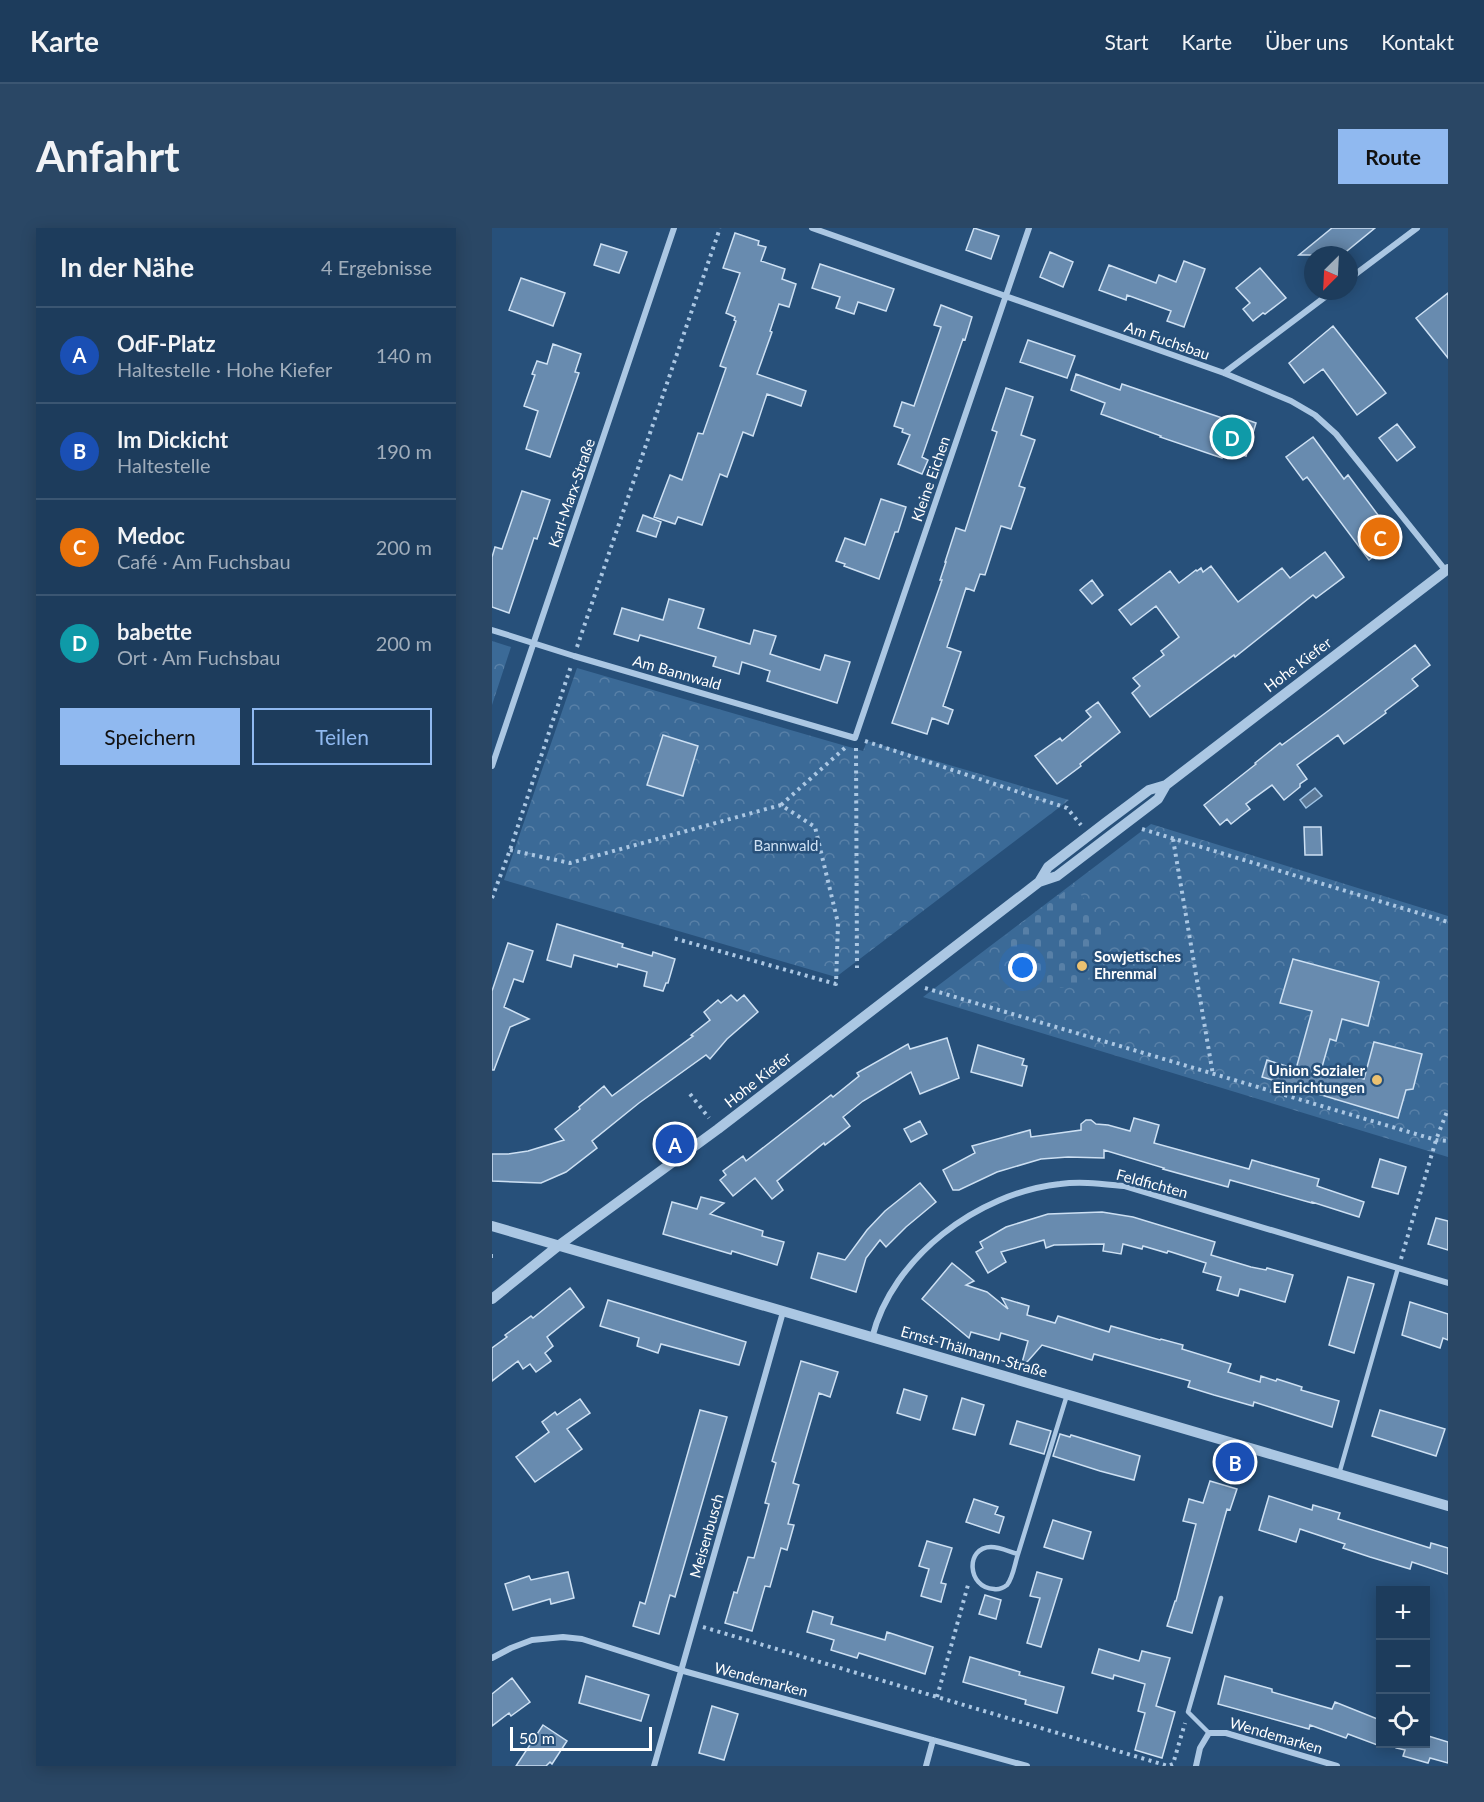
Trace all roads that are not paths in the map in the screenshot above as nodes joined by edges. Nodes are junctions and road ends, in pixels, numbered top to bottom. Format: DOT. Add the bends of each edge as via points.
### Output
graph roads {
  1 [pos="674,228"];
  2 [pos="812,228"];
  3 [pos="1029,228"];
  4 [pos="1417,228"];
  5 [pos="1358,272"];
  6 [pos="1005,297"];
  7 [pos="1321,300"];
  8 [pos="1224,373"];
  9 [pos="1447,572"];
  10 [pos="492,630"];
  11 [pos="534,642"];
  12 [pos="855,738"];
  13 [pos="492,766"];
  14 [pos="492,1226"];
  15 [pos="558,1246"];
  16 [pos="1398,1268"];
  17 [pos="1448,1283"];
  18 [pos="492,1299"];
  19 [pos="783,1312"];
  20 [pos="872,1338"];
  21 [pos="1067,1395"];
  22 [pos="1339,1474"];
  23 [pos="1448,1506"];
  24 [pos="1018,1554"];
  25 [pos="1221,1598"];
  26 [pos="492,1658"];
  27 [pos="680,1670"];
  28 [pos="1209,1733"];
  29 [pos="933,1740"];
  30 [pos="654,1766"];
  31 [pos="926,1766"];
  32 [pos="1026,1766"];
  33 [pos="1196,1766"];
  34 [pos="1337,1766"];
  1 -- 11 [label="street, Karl-Marx-Straße"];
  2 -- 6 [label="street, Am Fuchsbau"];
  3 -- 6 [label="street, Kleine Eichen"];
  4 -- 5 [label="street"];
  6 -- 8 [label="street, Am Fuchsbau"];
  6 -- 12 [label="street, Kleine Eichen"];
  7 -- 8 [label="street"];
  8 -- 9 [label="street, Am Fuchsbau" via="1292,401 1315,415 1336,434"];
  9 -- 15 [label="street, Hohe Kiefer" via="1166,785 1149,790 1048,867 1039,882 727,1122"];
  10 -- 11 [label="street, Am Bannwald"];
  11 -- 12 [label="street, Am Bannwald"];
  11 -- 13 [label="street, Karl-Marx-Straße"];
  14 -- 15 [label="street, Ernst-Thälmann-Straße"];
  15 -- 18 [label="street, Hohe Kiefer"];
  15 -- 19 [label="street, Ernst-Thälmann-Straße"];
  16 -- 17 [label="street, Feldfichten"];
  16 -- 20 [label="street, Feldfichten" via="1124,1186 1060,1184 1011,1195 948,1228 914,1259 895,1284 881,1308"];
  16 -- 22 [label="lane"];
  19 -- 20 [label="street, Ernst-Thälmann-Straße"];
  19 -- 27 [label="street, Meisenbusch"];
  20 -- 21 [label="street, Ernst-Thälmann-Straße"];
  21 -- 22 [label="street, Ernst-Thälmann-Straße"];
  21 -- 24 [label="lane"];
  22 -- 23 [label="street, Ernst-Thälmann-Straße"];
  24 -- 24 [label="lane" via="985,1548 975,1557 974,1576 983,1587 999,1589 1009,1583"];
  25 -- 28 [label="lane" via="1188,1712"];
  26 -- 27 [label="street, Wendemarken" via="532,1640 563,1637 582,1639"];
  27 -- 29 [label="street, Wendemarken"];
  27 -- 30 [label="street, Meisenbusch"];
  28 -- 33 [label="street, Wendemarken"];
  28 -- 34 [label="street, Wendemarken" via="1226,1733"];
  29 -- 31 [label="street"];
  29 -- 32 [label="street, Wendemarken"];
}
